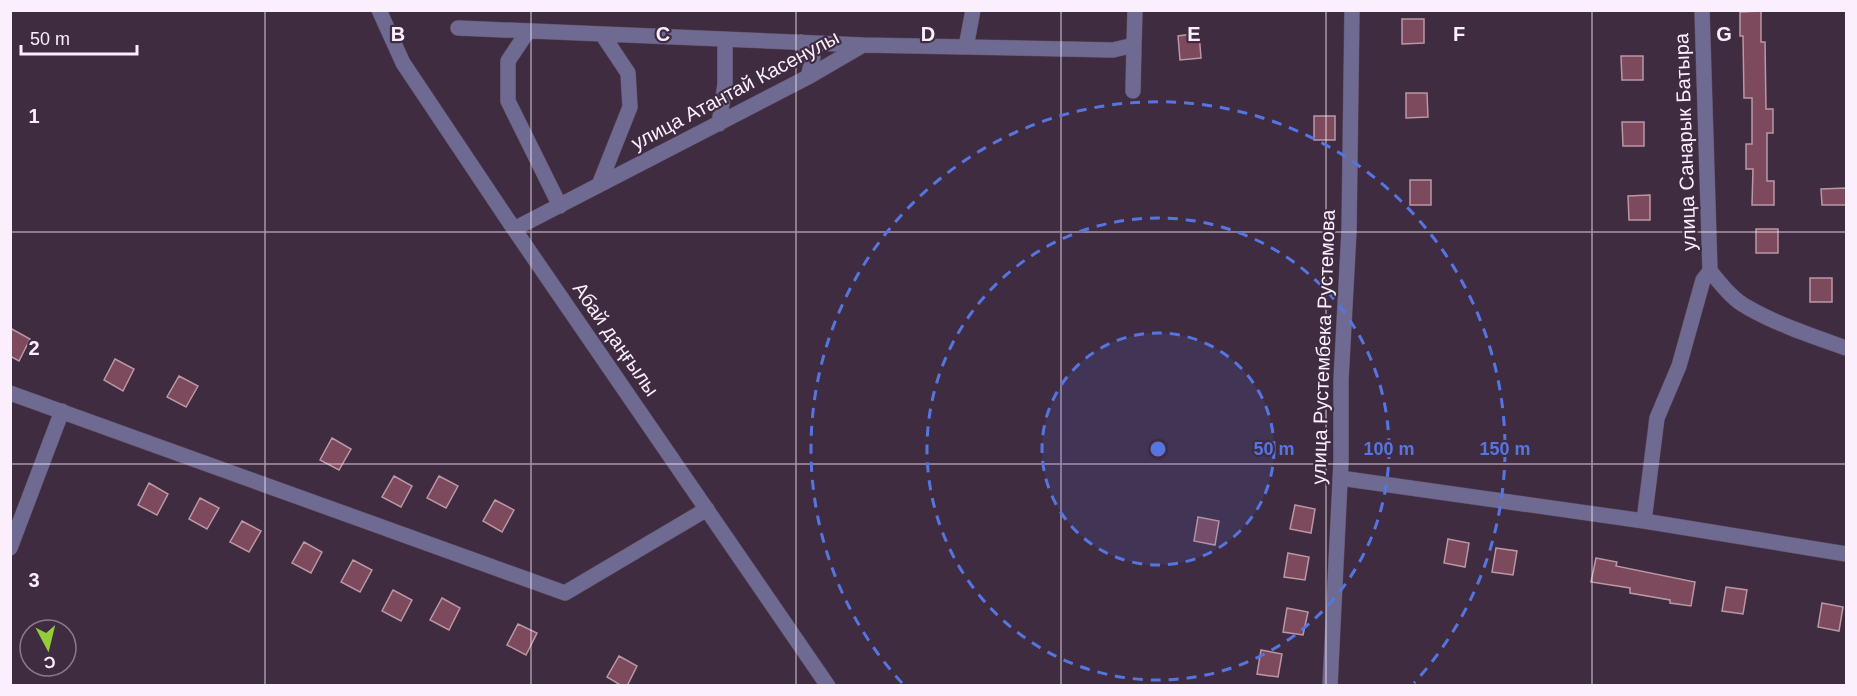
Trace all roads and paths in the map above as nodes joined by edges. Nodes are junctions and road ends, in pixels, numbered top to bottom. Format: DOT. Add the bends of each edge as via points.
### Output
graph roads {
  1 [pos="379,10"];
  2 [pos="973,10"];
  3 [pos="1135,10"];
  4 [pos="1352,10"];
  5 [pos="1702,10"];
  6 [pos="458,28"];
  7 [pos="528,31"];
  8 [pos="602,34"];
  9 [pos="725,39"];
  10 [pos="801,42"];
  11 [pos="863,45"];
  12 [pos="1134,45"];
  13 [pos="966,47"];
  14 [pos="808,77"];
  15 [pos="1133,91"];
  16 [pos="719,124"];
  17 [pos="599,185"];
  18 [pos="560,206"];
  19 [pos="514,229"];
  20 [pos="1710,271"];
  21 [pos="1846,348"];
  22 [pos="10,393"];
  23 [pos="62,411"];
  24 [pos="1340,478"];
  25 [pos="707,509"];
  26 [pos="1644,521"];
  27 [pos="10,548"];
  28 [pos="1846,554"];
  29 [pos="828,686"];
  30 [pos="1330,686"];
  1 -- 19 [label="street, Абай даңғылы" via="403,63"];
  2 -- 13 [label="street"];
  3 -- 12 [label="street"];
  4 -- 24 [label="street, улица Рустембека Рустемова" via="1350,231"];
  5 -- 20 [label="street, улица Санарык Батыра"];
  6 -- 7 [label="street"];
  7 -- 8 [label="street"];
  7 -- 18 [label="street" via="508,61 508,101"];
  8 -- 9 [label="street"];
  8 -- 17 [label="street" via="628,73 630,107"];
  9 -- 10 [label="street"];
  9 -- 16 [label="street" via="725,84"];
  10 -- 11 [label="street"];
  10 -- 14 [label="street" via="813,57"];
  11 -- 13 [label="street, улица Атантай Касенулы"];
  11 -- 14 [label="street, улица Атантай Касенулы"];
  12 -- 13 [label="street, улица Атантай Касенулы" via="1113,50"];
  12 -- 15 [label="street"];
  14 -- 16 [label="street, улица Атантай Касенулы"];
  16 -- 17 [label="street, улица Атантай Касенулы"];
  17 -- 18 [label="street, улица Атантай Касенулы"];
  18 -- 19 [label="street, улица Атантай Касенулы"];
  19 -- 25 [label="street, Абай даңғылы"];
  20 -- 21 [label="street" via="1745,307"];
  20 -- 26 [label="street" via="1703,280 1679,366 1657,418"];
  22 -- 23 [label="street"];
  23 -- 25 [label="street" via="566,593"];
  23 -- 27 [label="street"];
  24 -- 26 [label="street"];
  24 -- 30 [label="street, улица Рустембека Рустемова"];
  25 -- 29 [label="street, Абай даңғылы"];
  26 -- 28 [label="street"];
}
